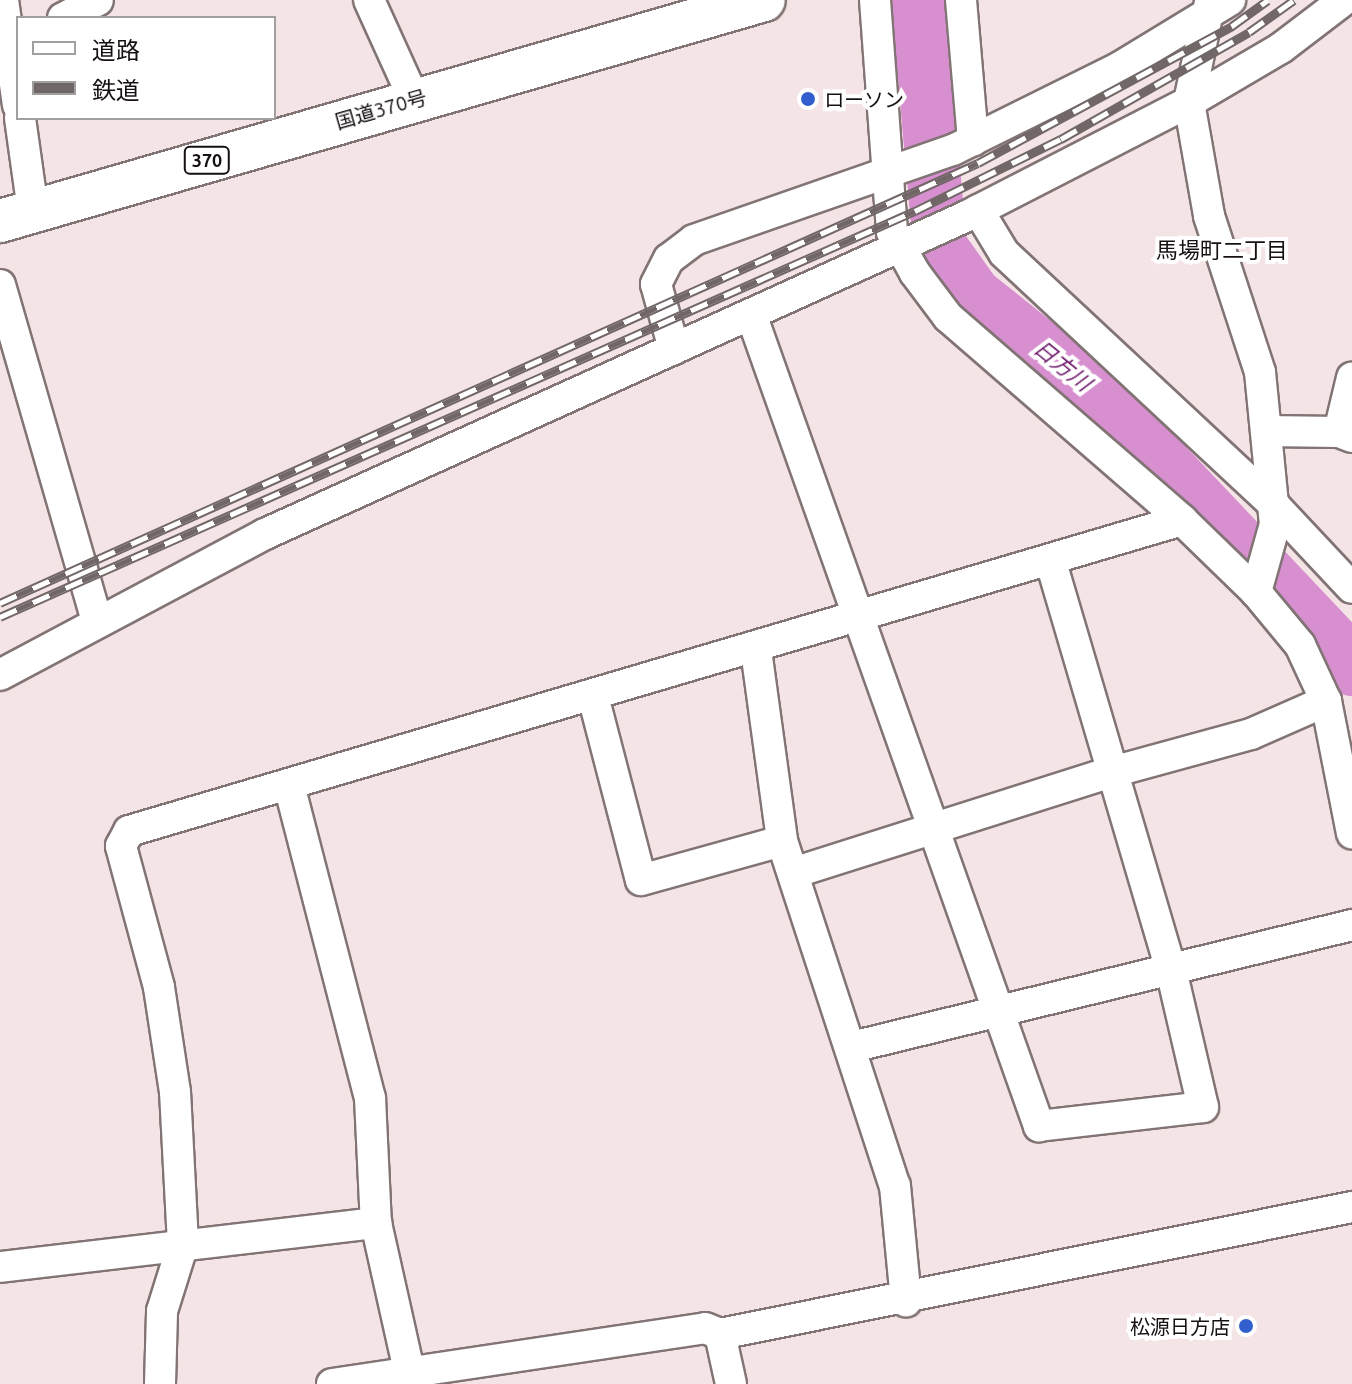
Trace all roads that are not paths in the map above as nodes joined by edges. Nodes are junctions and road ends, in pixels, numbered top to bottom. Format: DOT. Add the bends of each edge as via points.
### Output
graph roads {
  1 [pos="3,0"];
  2 [pos="98,0"];
  3 [pos="369,0"];
  4 [pos="764,0"];
  5 [pos="875,0"];
  6 [pos="961,0"];
  7 [pos="1344,0"];
  8 [pos="1216,5"];
  9 [pos="67,16"];
  10 [pos="14,42"];
  11 [pos="16,74"];
  12 [pos="414,99"];
  13 [pos="1189,102"];
  14 [pos="20,120"];
  15 [pos="963,145"];
  16 [pos="893,174"];
  17 [pos="973,213"];
  18 [pos="17,216"];
  19 [pos="907,243"];
  20 [pos="0,285"];
  21 [pos="751,314"];
  22 [pos="674,349"];
  23 [pos="1352,378"];
  24 [pos="1266,431"];
  25 [pos="1345,434"];
  26 [pos="1275,515"];
  27 [pos="1182,520"];
  28 [pos="1050,560"];
  29 [pos="1260,585"];
  30 [pos="1352,588"];
  31 [pos="860,614"];
  32 [pos="97,620"];
  33 [pos="756,650"];
  34 [pos="0,675"];
  35 [pos="593,696"];
  36 [pos="1326,701"];
  37 [pos="1112,772"];
  38 [pos="289,785"];
  39 [pos="930,829"];
  40 [pos="1352,833"];
  41 [pos="782,841"];
  42 [pos="793,873"];
  43 [pos="1352,925"];
  44 [pos="1171,970"];
  45 [pos="997,1012"];
  46 [pos="852,1047"];
  47 [pos="1352,1207"];
  48 [pos="376,1223"];
  49 [pos="183,1244"];
  50 [pos="0,1267"];
  51 [pos="906,1301"];
  52 [pos="720,1334"];
  53 [pos="411,1378"];
  54 [pos="160,1384"];
  55 [pos="332,1384"];
  56 [pos="731,1384"];
  1 -- 10 [label="street"];
  2 -- 9 [label="street"];
  3 -- 12 [label="street"];
  4 -- 12 [label="highway, 国道370号 / 370"];
  5 -- 16 [label="street"];
  6 -- 15 [label="street"];
  7 -- 13 [label="street" via="1281,48"];
  8 -- 13 [label="street"];
  8 -- 15 [label="street" via="1120,67"];
  10 -- 11 [label="street"];
  12 -- 18 [label="highway, 国道370号 / 370"];
  13 -- 17 [label="street"];
  13 -- 24 [label="street" via="1209,216 1260,372"];
  14 -- 18 [label="street"];
  15 -- 16 [label="street"];
  16 -- 19 [label="street"];
  16 -- 22 [label="street" via="731,224 694,240 669,259 656,284"];
  17 -- 19 [label="street"];
  17 -- 26 [label="street" via="1015,264"];
  19 -- 21 [label="street"];
  19 -- 27 [label="street" via="948,317"];
  20 -- 32 [label="street"];
  21 -- 22 [label="street"];
  21 -- 31 [label="street"];
  22 -- 32 [label="street" via="265,534"];
  23 -- 25 [label="street"];
  24 -- 25 [label="street"];
  24 -- 26 [label="street"];
  26 -- 29 [label="street"];
  26 -- 30 [label="street"];
  27 -- 28 [label="street"];
  27 -- 29 [label="street"];
  28 -- 31 [label="street"];
  28 -- 37 [label="street"];
  29 -- 36 [label="street" via="1300,645"];
  31 -- 33 [label="street"];
  31 -- 39 [label="street"];
  32 -- 34 [label="street"];
  33 -- 35 [label="street"];
  33 -- 41 [label="street"];
  35 -- 38 [label="street"];
  35 -- 41 [label="street" via="641,880"];
  36 -- 37 [label="street" via="1251,734"];
  36 -- 40 [label="street"];
  37 -- 39 [label="street"];
  37 -- 44 [label="street"];
  38 -- 48 [label="street" via="370,1098"];
  38 -- 49 [label="street" via="129,831 121,846 159,987 175,1092"];
  39 -- 42 [label="street"];
  39 -- 45 [label="street"];
  41 -- 42 [label="street"];
  42 -- 46 [label="street"];
  43 -- 44 [label="street"];
  44 -- 45 [label="street"];
  44 -- 45 [label="street" via="1203,1107 1039,1126"];
  45 -- 46 [label="street"];
  46 -- 51 [label="street" via="895,1186"];
  47 -- 51 [label="street"];
  48 -- 49 [label="street"];
  48 -- 53 [label="street"];
  49 -- 50 [label="street"];
  49 -- 54 [label="street" via="162,1311"];
  51 -- 52 [label="street"];
  52 -- 53 [label="street" via="705,1328"];
  52 -- 56 [label="street"];
  53 -- 55 [label="street"];
}
